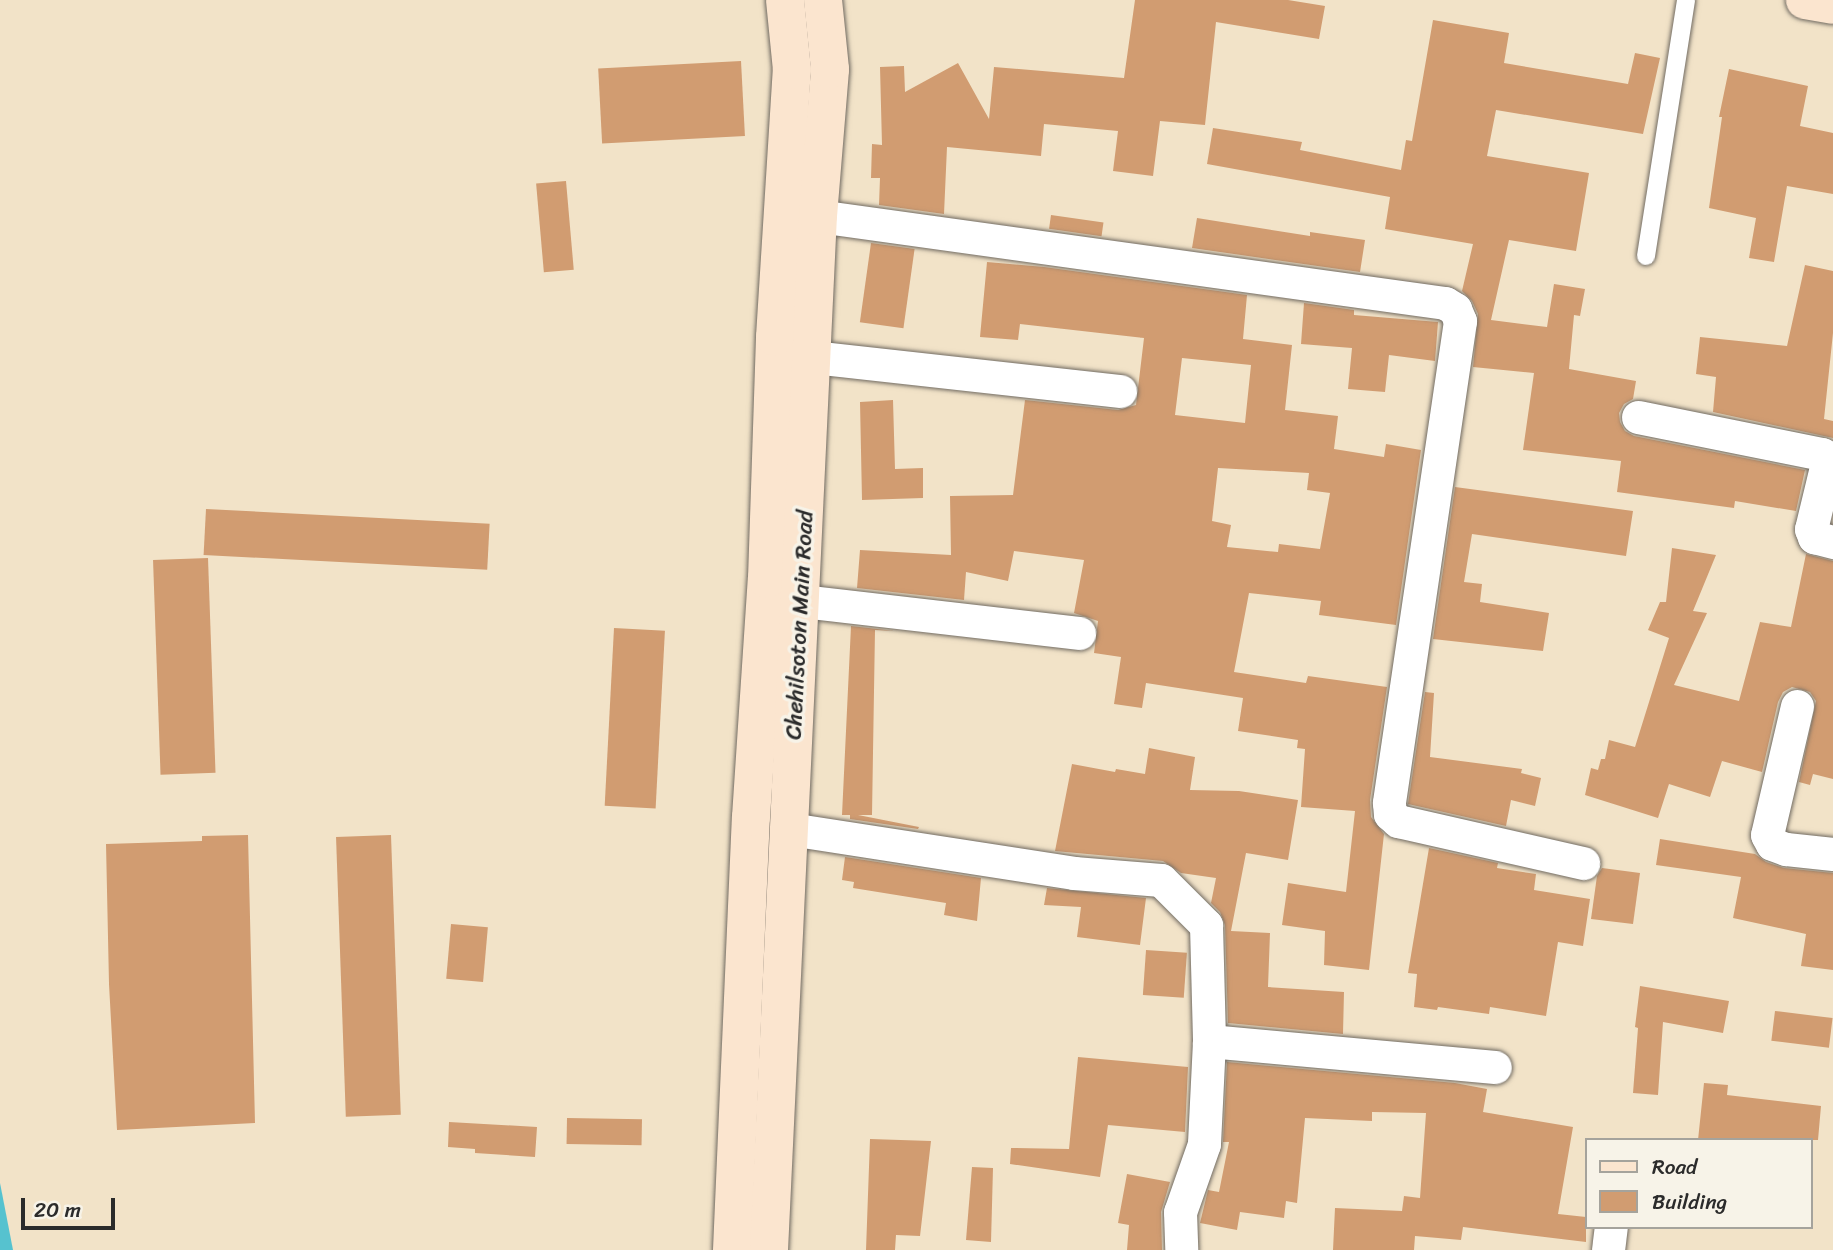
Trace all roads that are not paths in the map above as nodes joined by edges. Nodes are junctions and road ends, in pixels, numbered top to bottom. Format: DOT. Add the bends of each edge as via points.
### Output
graph roads {
  1 [pos="785,0"];
  2 [pos="823,0"];
  3 [pos="1686,0"];
  4 [pos="1805,0"];
  5 [pos="1833,5"];
  6 [pos="818,216"];
  7 [pos="1646,256"];
  8 [pos="812,357"];
  9 [pos="1120,391"];
  10 [pos="1638,417"];
  11 [pos="1833,542"];
  12 [pos="802,601"];
  13 [pos="1079,633"];
  14 [pos="1797,706"];
  15 [pos="790,829"];
  16 [pos="1833,854"];
  17 [pos="1583,863"];
  18 [pos="1209,1041"];
  19 [pos="1495,1067"];
  20 [pos="1611,1229"];
  21 [pos="732,1250"];
  22 [pos="769,1250"];
  23 [pos="1181,1250"];
  24 [pos="1608,1250"];
  1 -- 21 [label="main road, Chehilsoton Main Road" via="792,70"];
  2 -- 6 [label="main road, Chehilsoton Main Road" via="830,69"];
  3 -- 7 [label="lane"];
  4 -- 5 [label="main road"];
  6 -- 8 [label="main road, Chehilsoton Main Road"];
  6 -- 17 [label="street" via="1445,303 1455,309 1460,320 1390,814 1398,821"];
  8 -- 9 [label="street"];
  8 -- 12 [label="main road, Chehilsoton Main Road"];
  10 -- 11 [label="street" via="1822,454 1827,463 1811,529 1814,537"];
  12 -- 13 [label="street"];
  12 -- 15 [label="main road, Chehilsoton Main Road"];
  14 -- 16 [label="street" via="1767,835 1772,844 1786,849"];
  15 -- 18 [label="street" via="1074,873 1161,880 1206,925"];
  15 -- 22 [label="main road, Chehilsoton Main Road"];
  18 -- 19 [label="street"];
  18 -- 23 [label="street" via="1204,1144 1180,1212"];
  20 -- 24 [label="street"];
}
